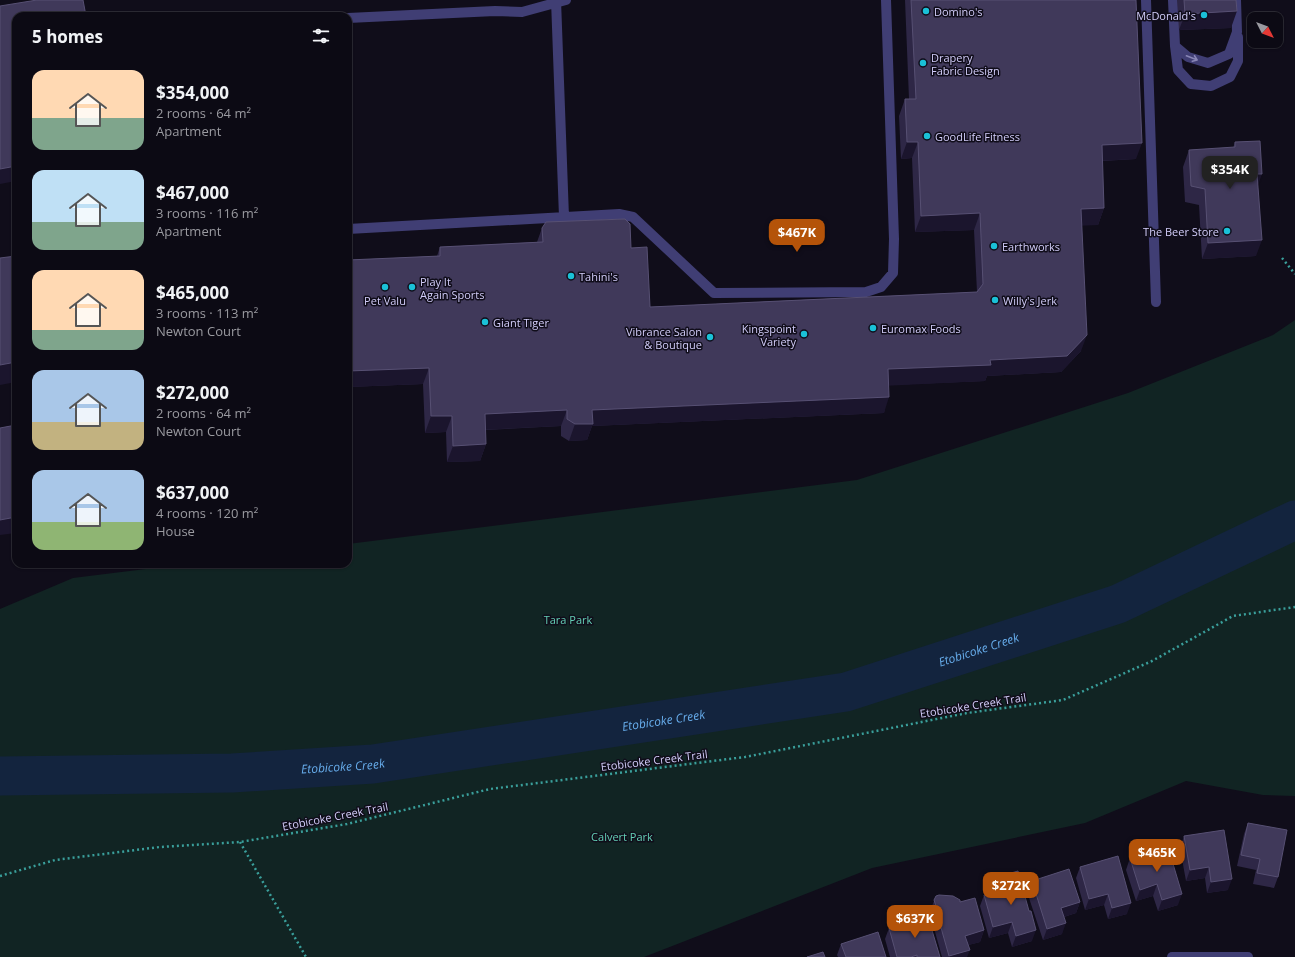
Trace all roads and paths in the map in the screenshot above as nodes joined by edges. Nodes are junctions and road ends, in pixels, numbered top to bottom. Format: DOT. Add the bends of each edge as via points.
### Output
graph roads {
  1 [pos="566,0"];
  2 [pos="886,0"];
  3 [pos="1146,0"];
  4 [pos="1173,0"];
  5 [pos="1236,0"];
  6 [pos="556,1"];
  7 [pos="352,18"];
  8 [pos="1238,32"];
  9 [pos="1175,46"];
  10 [pos="564,217"];
  11 [pos="352,229"];
  12 [pos="1282,258"];
  13 [pos="1295,274"];
  14 [pos="1156,302"];
  15 [pos="1295,607"];
  16 [pos="240,842"];
  17 [pos="0,876"];
  18 [pos="306,957"];
  19 [pos="1172,957"];
  20 [pos="1248,957"];
  1 -- 6 [label="street"];
  2 -- 10 [label="street" via="894,239 893,273 882,287 866,292 714,293 633,217 619,214"];
  3 -- 14 [label="street"];
  4 -- 9 [label="street"];
  5 -- 8 [label="street"];
  6 -- 7 [label="street" via="522,12"];
  6 -- 10 [label="street"];
  9 -- 8 [label="street, one-way" via="1188,57 1208,63 1229,54"];
  8 -- 9 [label="street" via="1238,61 1230,77 1211,86 1191,84 1178,70"];
  10 -- 11 [label="street"];
  12 -- 13 [label="path"];
  15 -- 16 [label="path, Etobicoke Creek Trail" via="1233,616 1152,661 1063,700 966,713 745,757 490,789 347,824"];
  16 -- 17 [label="path, Etobicoke Creek Trail" via="160,847 55,860"];
  16 -- 18 [label="path"];
  19 -- 20 [label="street"];
}
